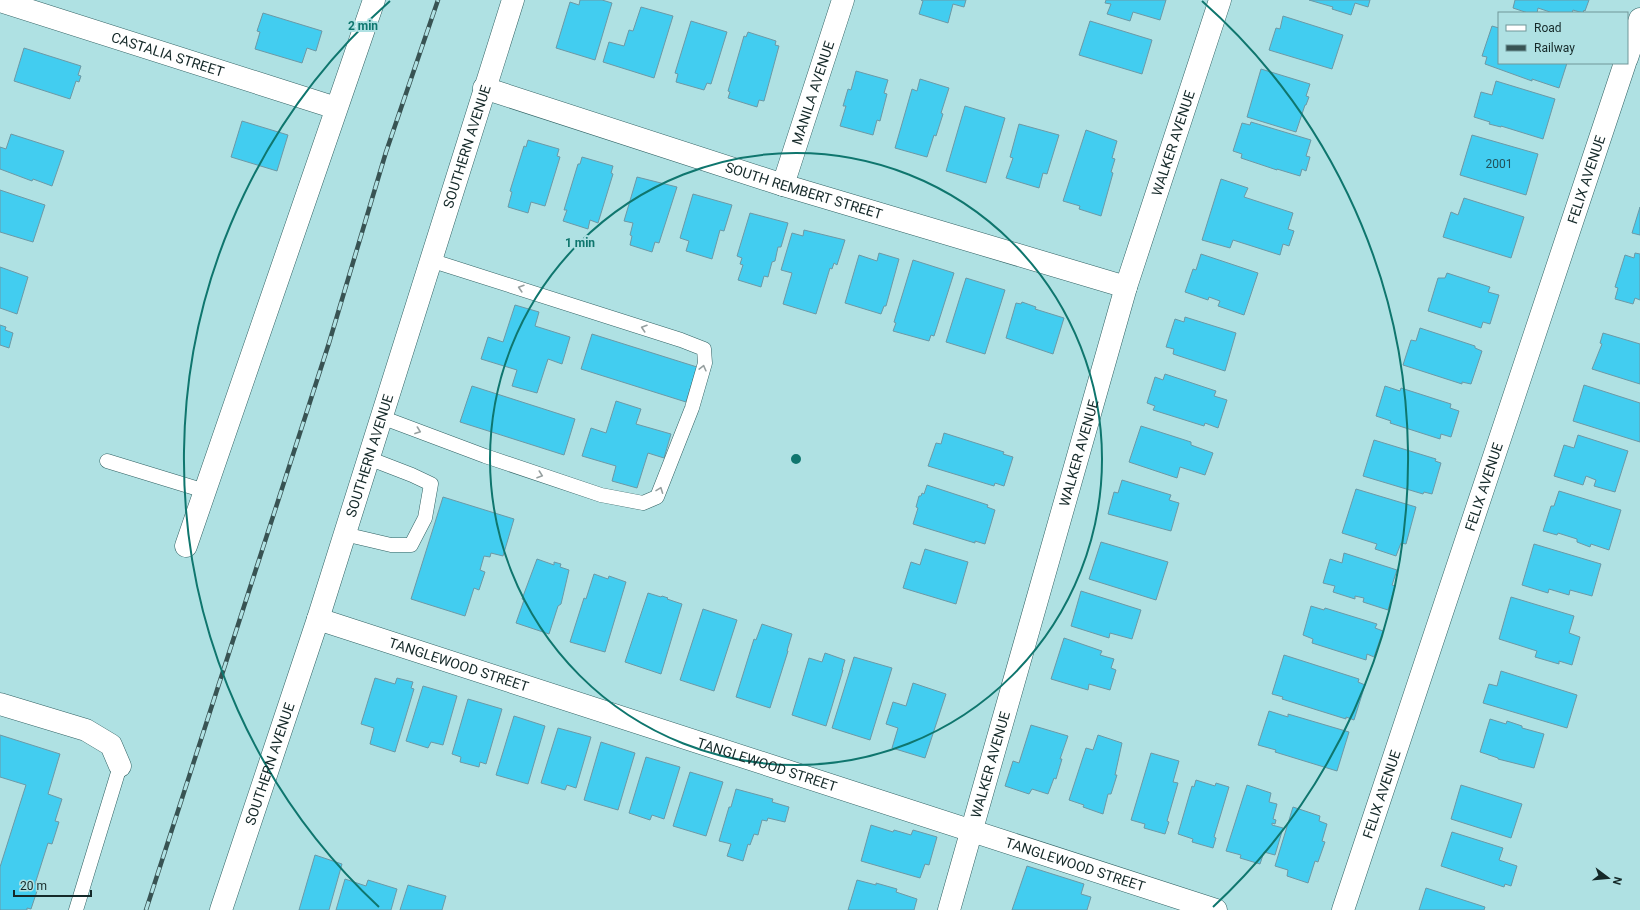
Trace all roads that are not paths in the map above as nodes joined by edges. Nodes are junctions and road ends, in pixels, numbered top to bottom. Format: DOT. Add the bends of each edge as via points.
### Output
graph roads {
  1 [pos="374,0"];
  2 [pos="513,0"];
  3 [pos="843,0"];
  4 [pos="1220,0"];
  5 [pos="0,1"];
  6 [pos="1640,19"];
  7 [pos="1628,55"];
  8 [pos="1625,64"];
  9 [pos="484,88"];
  10 [pos="336,108"];
  11 [pos="783,185"];
  12 [pos="430,260"];
  13 [pos="1126,287"];
  14 [pos="381,417"];
  15 [pos="368,458"];
  16 [pos="107,460"];
  17 [pos="204,491"];
  18 [pos="344,534"];
  19 [pos="186,546"];
  20 [pos="318,619"];
  21 [pos="0,704"];
  22 [pos="120,766"];
  23 [pos="971,831"];
  24 [pos="76,910"];
  25 [pos="221,910"];
  26 [pos="949,910"];
  27 [pos="1216,910"];
  28 [pos="1343,910"];
  1 -- 10 [label="street"];
  2 -- 9 [label="street, SOUTHERN AVENUE"];
  3 -- 11 [label="street, MANILA AVENUE"];
  4 -- 13 [label="street, WALKER AVENUE"];
  5 -- 10 [label="street, CASTALIA STREET"];
  6 -- 7 [label="street"];
  8 -- 28 [label="street, FELIX AVENUE"];
  9 -- 11 [label="street, SOUTH REMBERT STREET"];
  9 -- 12 [label="street, SOUTHERN AVENUE"];
  10 -- 17 [label="street"];
  11 -- 13 [label="street, SOUTH REMBERT STREET"];
  12 -- 14 [label="street, SOUTHERN AVENUE"];
  14 -- 12 [label="lane, one-way" via="601,496 643,503 657,497 692,408 705,363 704,349"];
  13 -- 23 [label="street, WALKER AVENUE"];
  14 -- 15 [label="street, SOUTHERN AVENUE"];
  15 -- 18 [label="street, SOUTHERN AVENUE"];
  15 -- 18 [label="lane" via="431,484 425,518 411,546 391,545"];
  16 -- 17 [label="lane"];
  17 -- 19 [label="street"];
  18 -- 20 [label="street, SOUTHERN AVENUE"];
  20 -- 23 [label="street, TANGLEWOOD STREET"];
  20 -- 25 [label="street, SOUTHERN AVENUE"];
  21 -- 22 [label="street" via="86,730 111,745"];
  22 -- 24 [label="lane"];
  23 -- 26 [label="street, WALKER AVENUE"];
  23 -- 27 [label="street, TANGLEWOOD STREET"];
}
